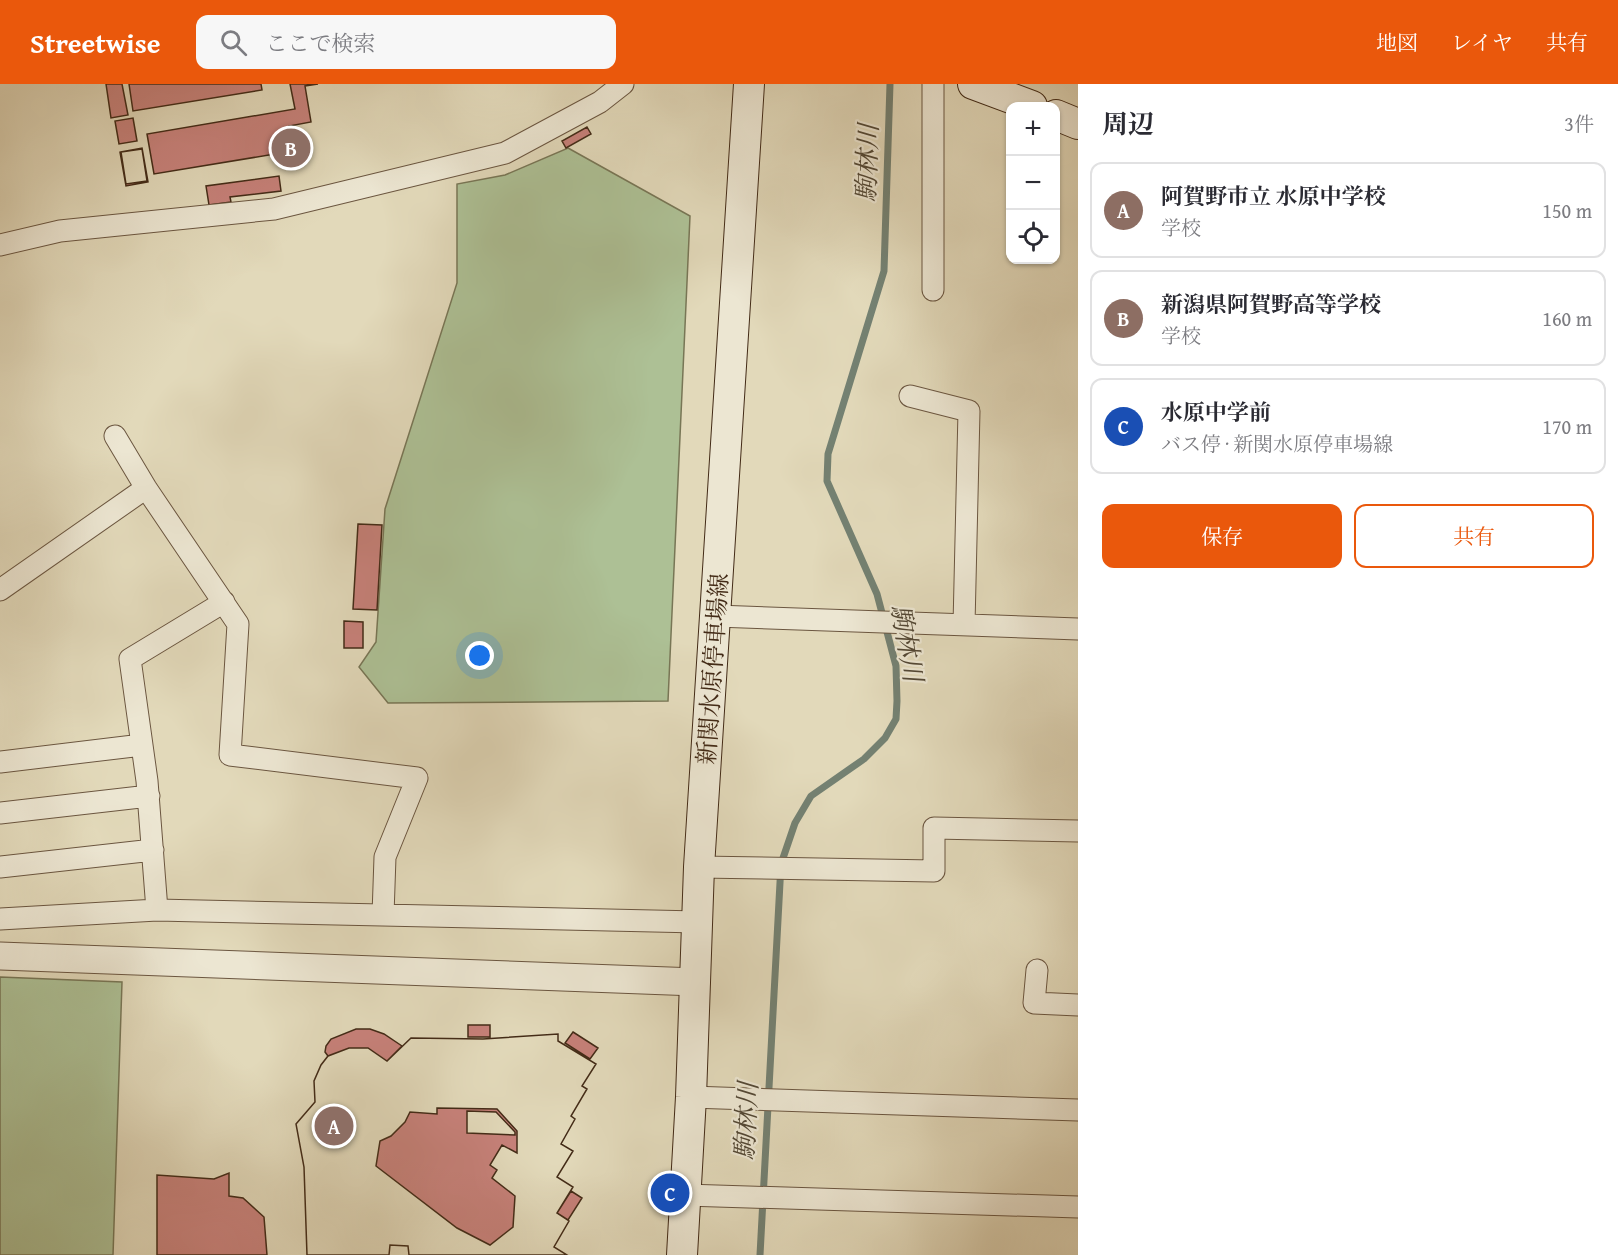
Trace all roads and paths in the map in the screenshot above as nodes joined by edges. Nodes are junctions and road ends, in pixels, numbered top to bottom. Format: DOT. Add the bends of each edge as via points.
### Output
graph roads {
  1 [pos="623,84"];
  2 [pos="749,84"];
  3 [pos="933,84"];
  4 [pos="992,87"];
  5 [pos="1024,102"];
  6 [pos="1060,117"];
  7 [pos="1078,124"];
  8 [pos="0,245"];
  9 [pos="933,290"];
  10 [pos="910,396"];
  11 [pos="115,436"];
  12 [pos="146,488"];
  13 [pos="0,590"];
  14 [pos="224,602"];
  15 [pos="716,616"];
  16 [pos="964,625"];
  17 [pos="1078,629"];
  18 [pos="142,745"];
  19 [pos="0,762"];
  20 [pos="148,796"];
  21 [pos="0,813"];
  22 [pos="1078,831"];
  23 [pos="153,850"];
  24 [pos="0,867"];
  25 [pos="699,867"];
  26 [pos="157,910"];
  27 [pos="383,915"];
  28 [pos="0,920"];
  29 [pos="698,922"];
  30 [pos="0,956"];
  31 [pos="1037,970"];
  32 [pos="696,982"];
  33 [pos="1078,1005"];
  34 [pos="691,1097"];
  35 [pos="1078,1110"];
  36 [pos="685,1195"];
  37 [pos="1078,1207"];
  38 [pos="682,1255"];
  1 -- 8 [label="street" via="600,102 505,153 274,209 60,231"];
  2 -- 15 [label="main road, 新関水原停車場線"];
  3 -- 9 [label="street"];
  4 -- 5 [label="main road"];
  6 -- 7 [label="main road"];
  10 -- 16 [label="street" via="969,411"];
  11 -- 12 [label="street"];
  12 -- 13 [label="street"];
  12 -- 14 [label="street"];
  14 -- 18 [label="street" via="130,659"];
  14 -- 27 [label="street" via="238,624 230,756 417,778 385,857"];
  15 -- 16 [label="street"];
  15 -- 25 [label="main road, 新関水原停車場線"];
  16 -- 17 [label="street"];
  18 -- 19 [label="street"];
  18 -- 20 [label="street"];
  20 -- 21 [label="street"];
  20 -- 23 [label="street"];
  22 -- 25 [label="street" via="934,828 934,871"];
  23 -- 24 [label="street"];
  23 -- 26 [label="street"];
  25 -- 29 [label="main road, 新関水原停車場線"];
  26 -- 27 [label="street"];
  26 -- 28 [label="street"];
  27 -- 29 [label="street"];
  29 -- 32 [label="main road, 新関水原停車場線"];
  30 -- 32 [label="street"];
  31 -- 33 [label="street" via="1035,1003"];
  32 -- 34 [label="main road, 新関水原停車場線"];
  34 -- 35 [label="street"];
  34 -- 36 [label="main road, 新関水原停車場線"];
  36 -- 37 [label="street"];
  36 -- 38 [label="main road, 新関水原停車場線"];
}
